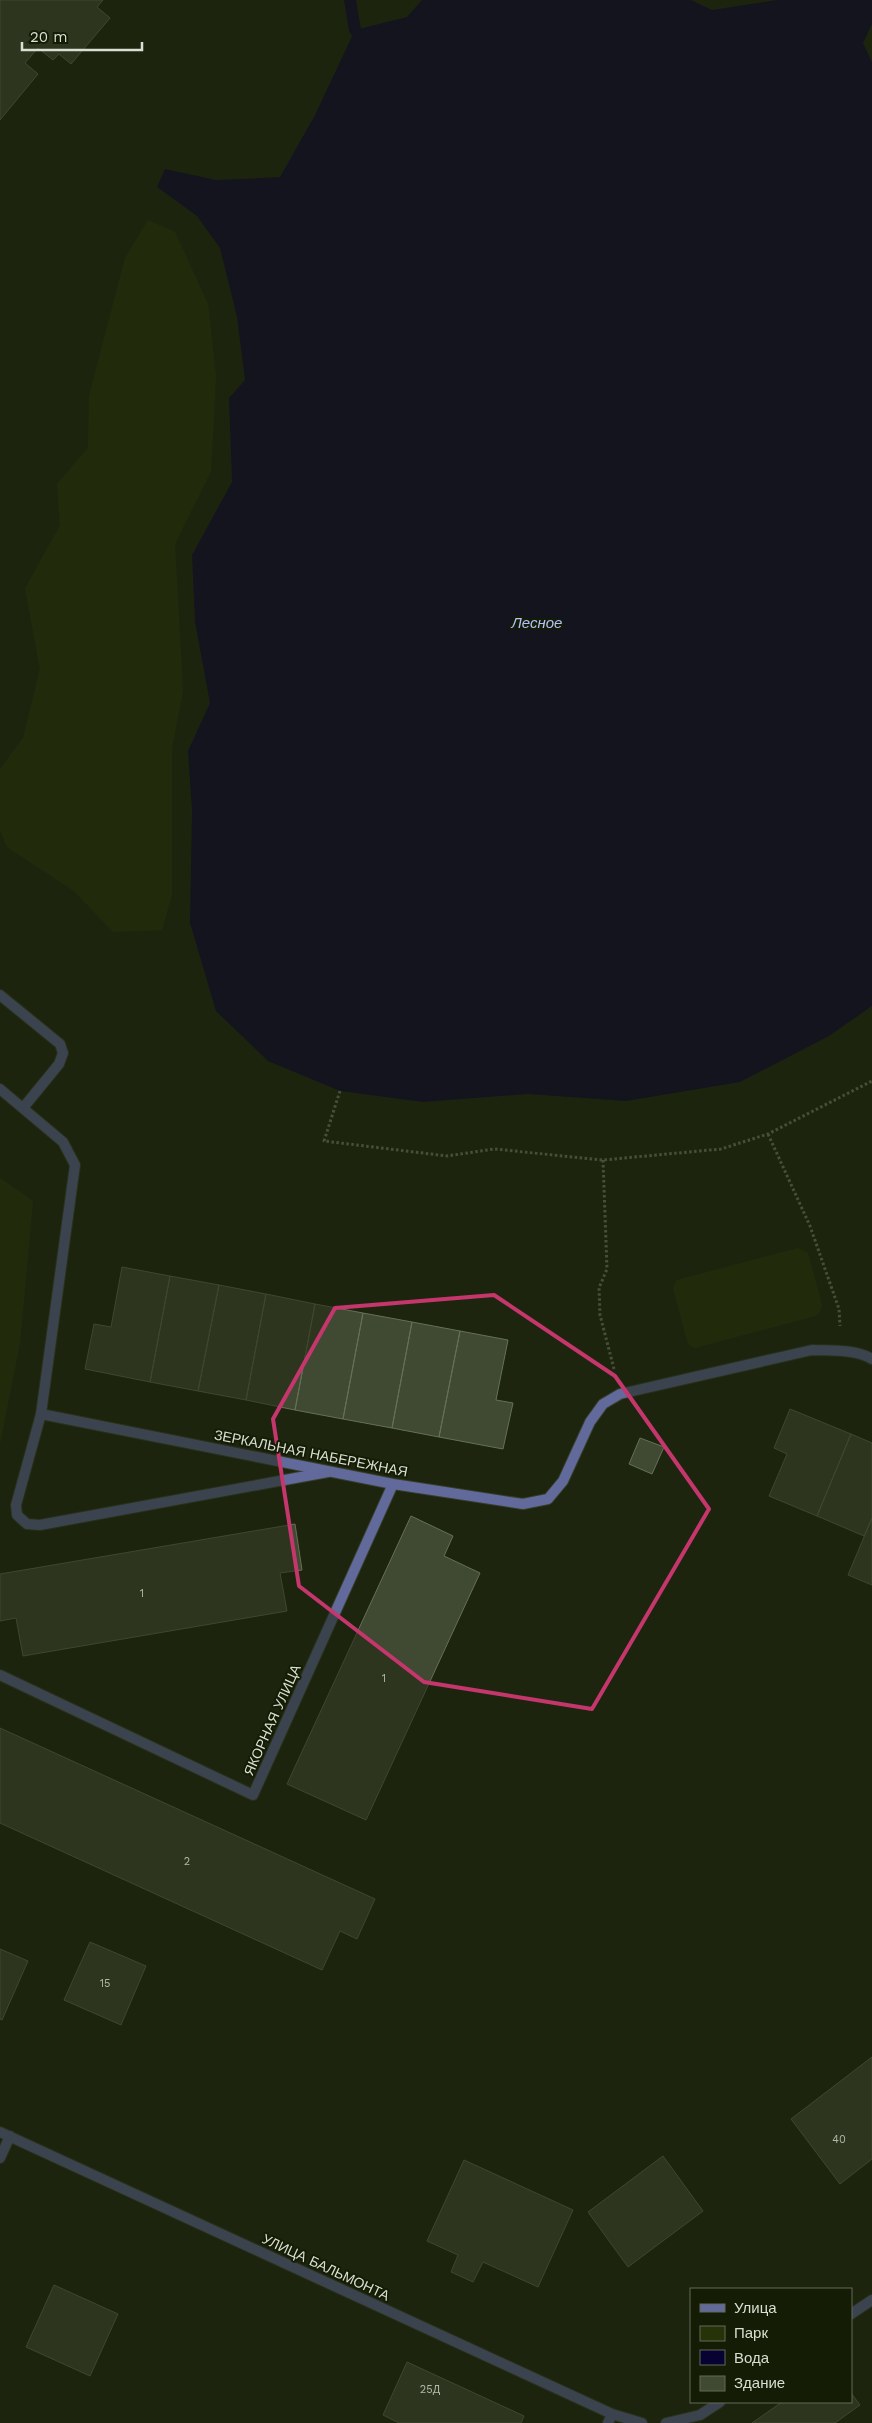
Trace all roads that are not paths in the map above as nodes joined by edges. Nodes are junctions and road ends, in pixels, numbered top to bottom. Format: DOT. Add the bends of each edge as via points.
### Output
graph roads {
  1 [pos="0,995"];
  2 [pos="0,1089"];
  3 [pos="22,1108"];
  4 [pos="872,1359"];
  5 [pos="41,1414"];
  6 [pos="328,1472"];
  7 [pos="393,1484"];
  8 [pos="0,1675"];
  9 [pos="0,2132"];
  10 [pos="10,2136"];
  11 [pos="0,2158"];
  12 [pos="872,2300"];
  13 [pos="852,2313"];
  14 [pos="718,2403"];
  15 [pos="610,2418"];
  16 [pos="642,2423"];
  17 [pos="666,2423"];
  1 -- 3 [label="street" via="60,1044 63,1053 59,1064"];
  2 -- 3 [label="street"];
  3 -- 5 [label="street" via="64,1142 75,1165"];
  4 -- 7 [label="street, ЗЕРКАЛЬНАЯ НАБЕРЕЖНАЯ" via="842,1351 812,1350 620,1394 603,1404 590,1422 562,1481 548,1499 523,1504"];
  5 -- 6 [label="street, ЗЕРКАЛЬНАЯ НАБЕРЕЖНАЯ"];
  5 -- 6 [label="street" via="16,1505 17,1514 26,1524 40,1525"];
  6 -- 7 [label="street, ЗЕРКАЛЬНАЯ НАБЕРЕЖНАЯ"];
  7 -- 8 [label="street, ЯКОРНАЯ УЛИЦА" via="253,1795"];
  9 -- 10 [label="street, УЛИЦА БАЛЬМОНТА"];
  10 -- 11 [label="street"];
  10 -- 15 [label="street, УЛИЦА БАЛЬМОНТА"];
  12 -- 13 [label="street"];
  14 -- 17 [label="street" via="700,2415"];
  15 -- 16 [label="street, УЛИЦА БАЛЬМОНТА"];
}
